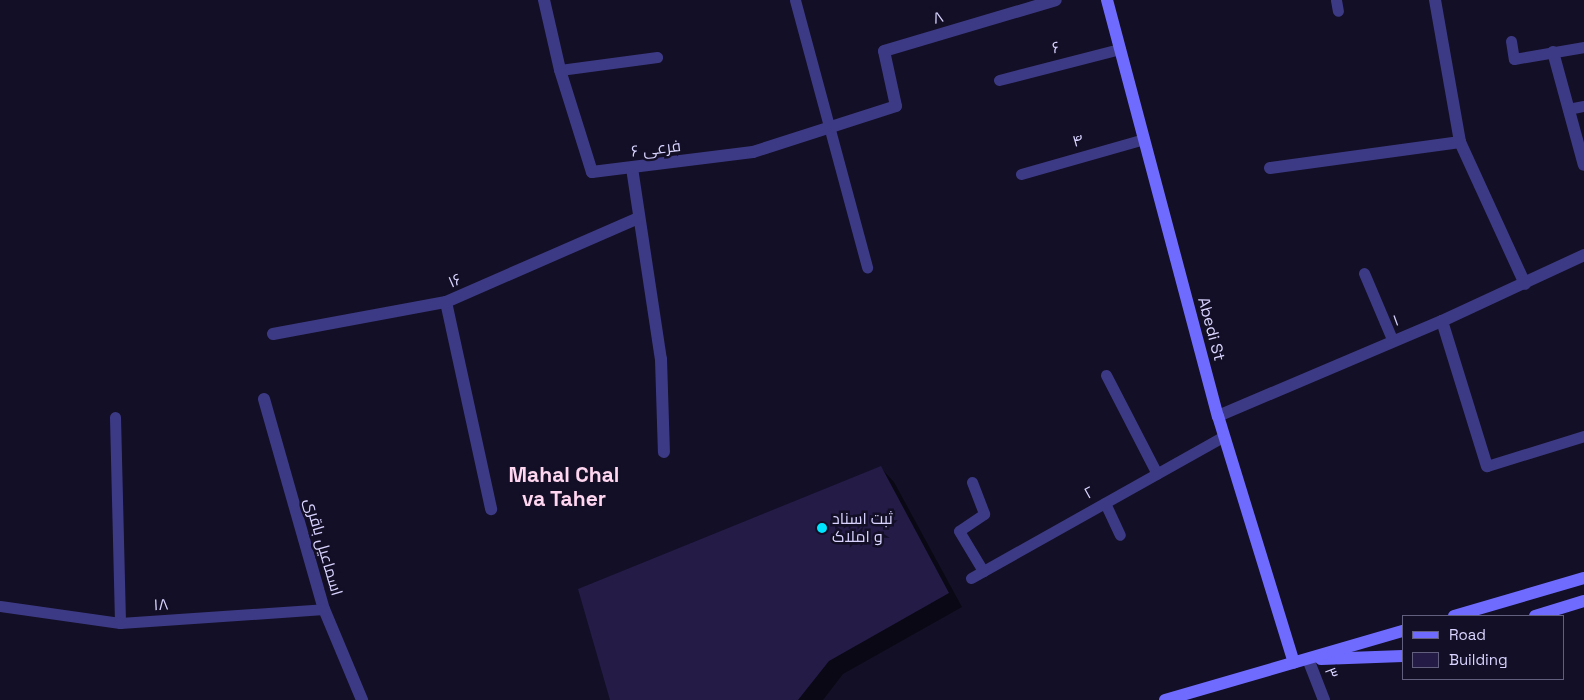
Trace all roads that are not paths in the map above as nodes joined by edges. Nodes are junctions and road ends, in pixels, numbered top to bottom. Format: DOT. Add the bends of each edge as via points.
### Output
graph roads {
  1 [pos="544,0"];
  2 [pos="795,0"];
  3 [pos="1056,0"];
  4 [pos="1107,0"];
  5 [pos="1435,0"];
  6 [pos="1511,41"];
  7 [pos="1584,47"];
  8 [pos="1120,49"];
  9 [pos="1554,52"];
  10 [pos="657,57"];
  11 [pos="560,70"];
  12 [pos="999,80"];
  13 [pos="896,106"];
  14 [pos="1584,106"];
  15 [pos="1568,109"];
  16 [pos="827,130"];
  17 [pos="1144,139"];
  18 [pos="1460,142"];
  19 [pos="1584,165"];
  20 [pos="632,168"];
  21 [pos="1270,168"];
  22 [pos="1021,174"];
  23 [pos="638,218"];
  24 [pos="1584,255"];
  25 [pos="867,267"];
  26 [pos="1364,273"];
  27 [pos="1525,284"];
  28 [pos="446,302"];
  29 [pos="1442,321"];
  30 [pos="273,334"];
  31 [pos="1392,339"];
  32 [pos="1106,375"];
  33 [pos="264,399"];
  34 [pos="1218,416"];
  35 [pos="116,417"];
  36 [pos="1224,436"];
  37 [pos="1584,436"];
  38 [pos="664,452"];
  39 [pos="1487,466"];
  40 [pos="1158,474"];
  41 [pos="972,482"];
  42 [pos="1106,503"];
  43 [pos="491,509"];
  44 [pos="1120,535"];
  45 [pos="984,571"];
  46 [pos="971,578"];
  47 [pos="1584,578"];
  48 [pos="1584,601"];
  49 [pos="0,606"];
  50 [pos="324,609"];
  51 [pos="1457,615"];
  52 [pos="1538,615"];
  53 [pos="120,623"];
  54 [pos="1402,631"];
  55 [pos="1402,656"];
  56 [pos="1308,659"];
  57 [pos="1294,663"];
  58 [pos="362,700"];
  59 [pos="1165,700"];
  60 [pos="1324,700"];
  1 -- 11 [label="street, فرعی ۶"];
  2 -- 16 [label="lane"];
  3 -- 13 [label="street, ۸" via="884,51"];
  4 -- 8 [label="main road, Abedi St"];
  5 -- 18 [label="street"];
  6 -- 9 [label="lane" via="1514,59"];
  7 -- 9 [label="lane"];
  8 -- 12 [label="lane, ۶"];
  8 -- 17 [label="main road, Abedi St"];
  9 -- 15 [label="street"];
  10 -- 11 [label="lane"];
  11 -- 20 [label="street, فرعی ۶" via="592,172"];
  13 -- 16 [label="street, فرعی ۶"];
  14 -- 15 [label="lane"];
  15 -- 19 [label="street"];
  16 -- 20 [label="street, فرعی ۶" via="753,152"];
  16 -- 25 [label="lane"];
  17 -- 22 [label="lane, ۴"];
  17 -- 34 [label="main road, Abedi St"];
  18 -- 21 [label="street"];
  18 -- 27 [label="street"];
  20 -- 23 [label="street"];
  23 -- 28 [label="street, ۱۶"];
  23 -- 38 [label="street" via="661,359"];
  24 -- 27 [label="street, ۱"];
  26 -- 31 [label="lane"];
  27 -- 29 [label="street, ۱"];
  28 -- 30 [label="street, ۱۶"];
  28 -- 43 [label="street"];
  29 -- 31 [label="street, ۱"];
  29 -- 39 [label="street"];
  31 -- 34 [label="street, ۱"];
  32 -- 40 [label="lane"];
  33 -- 50 [label="street, اسماعیل باقری"];
  34 -- 36 [label="main road, Abedi St"];
  35 -- 53 [label="lane"];
  36 -- 40 [label="lane, ۲"];
  36 -- 57 [label="main road, Abedi St"];
  37 -- 39 [label="lane"];
  40 -- 42 [label="lane, ۲"];
  41 -- 45 [label="lane" via="984,514 959,531"];
  42 -- 44 [label="lane"];
  42 -- 45 [label="lane, ۲"];
  45 -- 46 [label="lane, ۲"];
  47 -- 51 [label="main road"];
  48 -- 52 [label="main road"];
  49 -- 53 [label="lane, ۱۸"];
  50 -- 53 [label="lane, ۱۸"];
  50 -- 58 [label="street, اسماعیل باقری"];
  54 -- 56 [label="main road"];
  55 -- 56 [label="main road"];
  56 -- 57 [label="main road"];
  56 -- 60 [label="street, ۳"];
  57 -- 59 [label="main road"];
}
